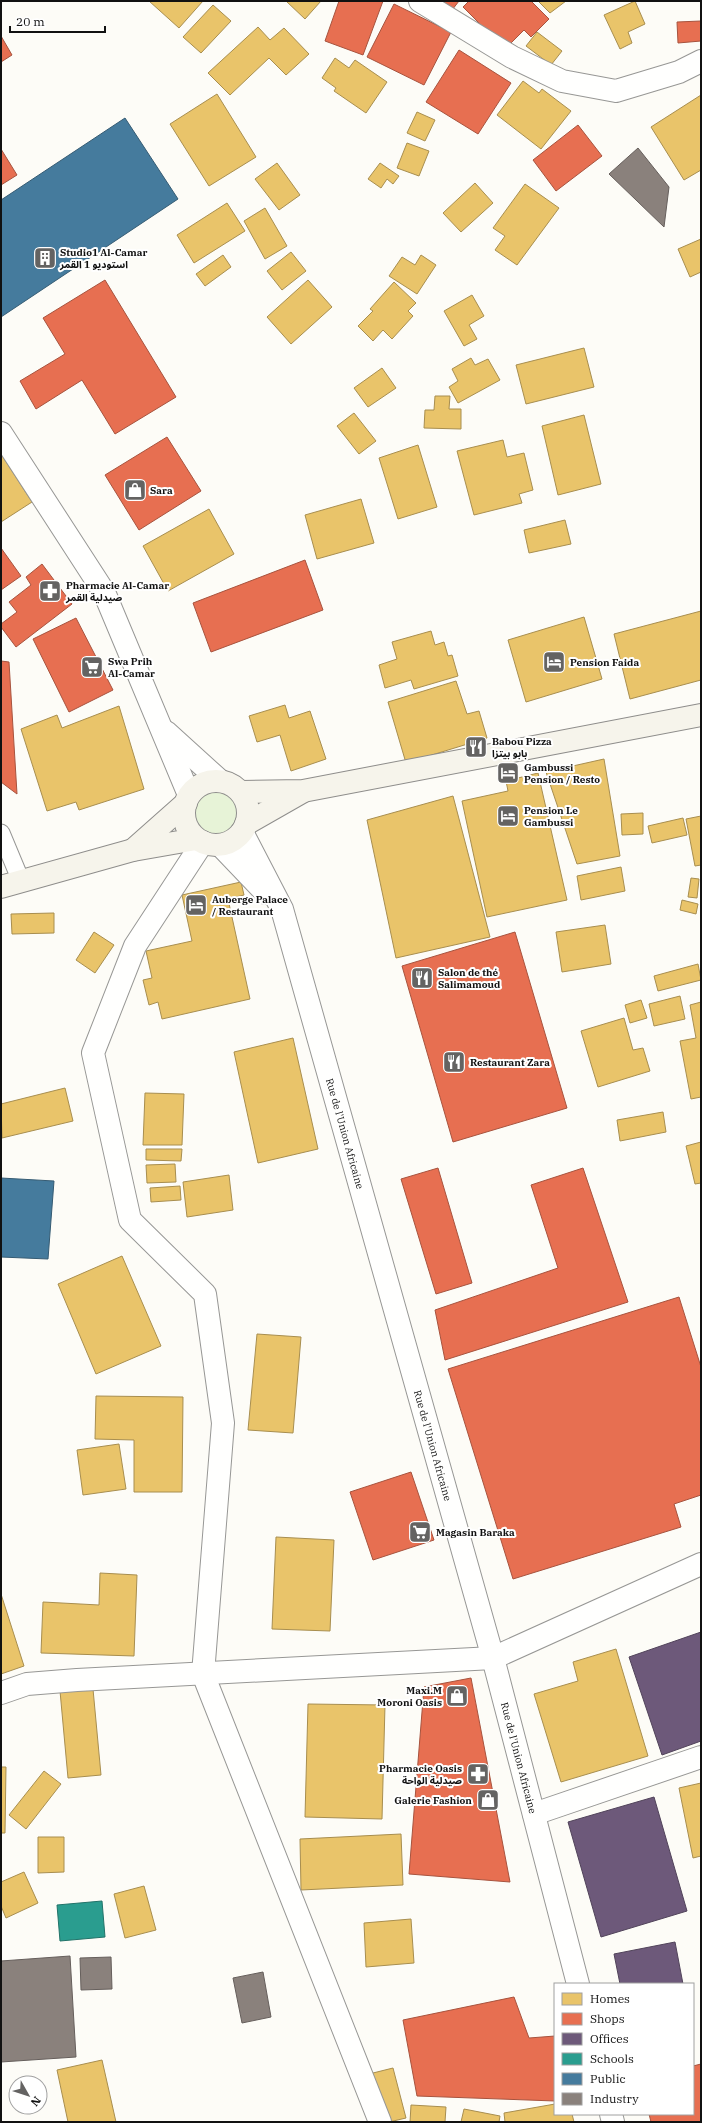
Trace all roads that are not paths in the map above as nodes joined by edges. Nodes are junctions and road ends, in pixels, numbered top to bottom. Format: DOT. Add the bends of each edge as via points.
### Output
graph roads {
  1 [pos="420,1"];
  2 [pos="701,61"];
  3 [pos="1,433"];
  4 [pos="701,715"];
  5 [pos="162,728"];
  6 [pos="219,780"];
  7 [pos="303,791"];
  8 [pos="241,792"];
  9 [pos="187,799"];
  10 [pos="244,828"];
  11 [pos="1,833"];
  12 [pos="206,842"];
  13 [pos="133,850"];
  14 [pos="11,884"];
  15 [pos="282,909"];
  16 [pos="701,1564"];
  17 [pos="493,1658"];
  18 [pos="203,1674"];
  19 [pos="1,1692"];
  20 [pos="701,1757"];
  21 [pos="534,1814"];
  22 [pos="578,1983"];
  23 [pos="380,2122"];
  1 -- 2 [label="street" via="512,57 562,81 616,91 679,72"];
  3 -- 5 [label="street" via="104,592"];
  4 -- 7 [label="main road"];
  5 -- 6 [label="street"];
  5 -- 9 [label="street"];
  6 -- 8 [label="main road" via="235,786"];
  6 -- 9 [label="main road" via="202,784"];
  7 -- 8 [label="main road"];
  7 -- 10 [label="main road"];
  8 -- 10 [label="main road" via="248,807"];
  9 -- 12 [label="main road" via="185,822"];
  9 -- 13 [label="main road"];
  10 -- 12 [label="main road" via="236,838"];
  10 -- 15 [label="street, Rue de l'Union Africaine"];
  11 -- 14 [label="lane"];
  12 -- 13 [label="main road"];
  12 -- 15 [label="street, Rue de l'Union Africaine"];
  12 -- 18 [label="street" via="136,946 93,1053 130,1220 205,1294 223,1423"];
  13 -- 14 [label="main road"];
  15 -- 17 [label="street, Rue de l'Union Africaine"];
  16 -- 17 [label="street"];
  17 -- 18 [label="street"];
  17 -- 21 [label="street, Rue de l'Union Africaine"];
  18 -- 19 [label="street" via="70,1680 27,1684"];
  18 -- 23 [label="street"];
  20 -- 21 [label="street"];
  21 -- 22 [label="street, Rue de l'Union Africaine"];
}
